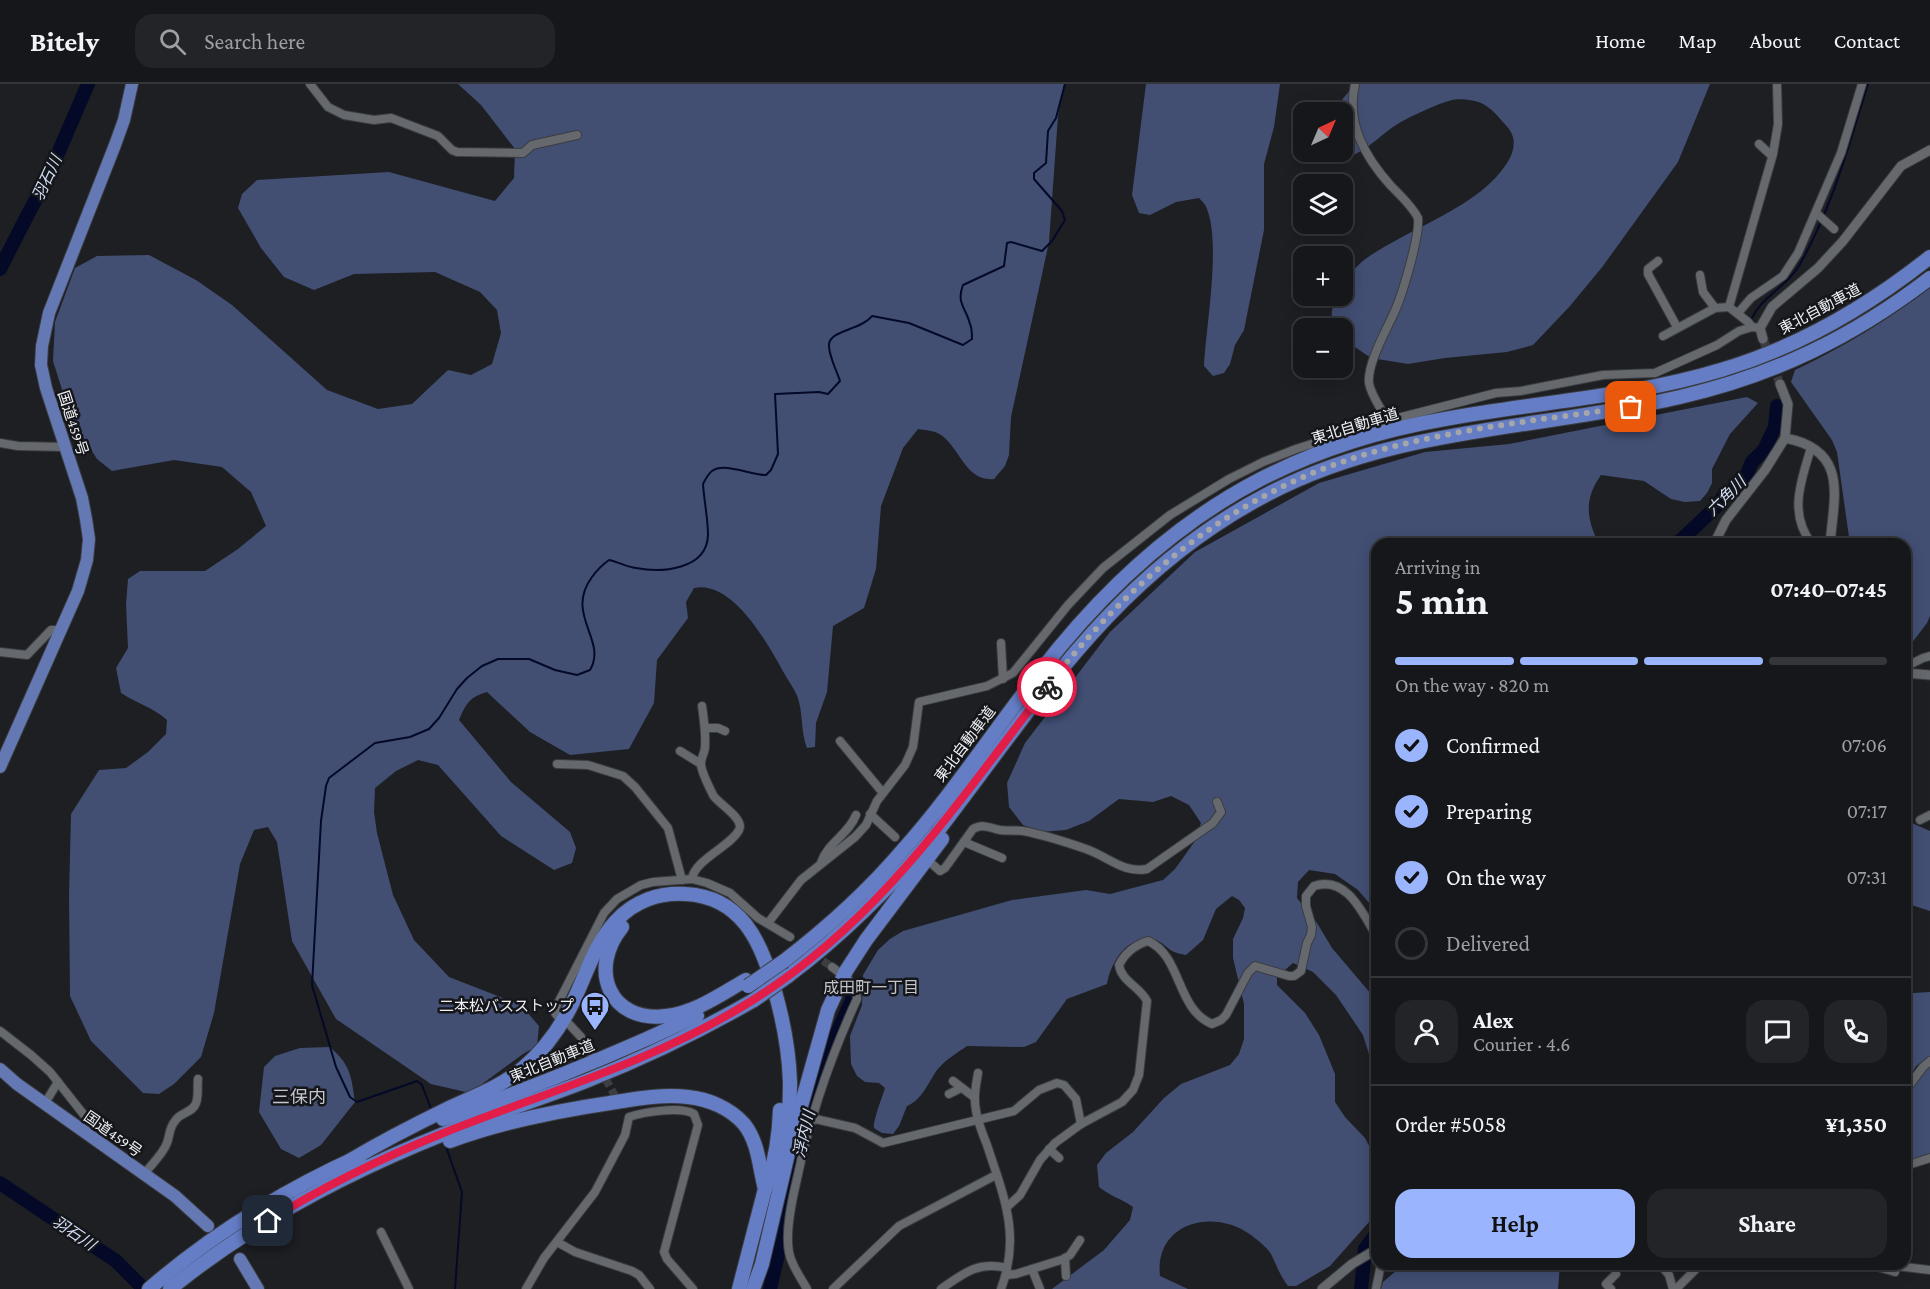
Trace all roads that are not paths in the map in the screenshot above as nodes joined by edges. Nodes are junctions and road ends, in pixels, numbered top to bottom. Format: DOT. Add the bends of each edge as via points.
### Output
graph roads {
  1 [pos="132,84"];
  2 [pos="310,84"];
  3 [pos="1354,84"];
  4 [pos="1777,84"];
  5 [pos="1862,84"];
  6 [pos="578,135"];
  7 [pos="1759,144"];
  8 [pos="1930,150"];
  9 [pos="1772,156"];
  10 [pos="1821,216"];
  11 [pos="1834,229"];
  12 [pos="1930,257"];
  13 [pos="1658,261"];
  14 [pos="1700,275"];
  15 [pos="1930,278"];
  16 [pos="1729,307"];
  17 [pos="1715,308"];
  18 [pos="1738,313"];
  19 [pos="1677,327"];
  20 [pos="1756,328"];
  21 [pos="1663,336"];
  22 [pos="1763,339"];
  23 [pos="1780,384"];
  24 [pos="1387,421"];
  25 [pos="1785,438"];
  26 [pos="0,443"];
  27 [pos="64,447"];
  28 [pos="1811,448"];
  29 [pos="1717,538"];
  30 [pos="1809,538"];
  31 [pos="1830,538"];
  32 [pos="61,630"];
  33 [pos="1001,643"];
  34 [pos="0,652"];
  35 [pos="1930,656"];
  36 [pos="1911,664"];
  37 [pos="1911,673"];
  38 [pos="1930,675"];
  39 [pos="1003,679"];
  40 [pos="1049,684"];
  41 [pos="702,706"];
  42 [pos="705,728"];
  43 [pos="724,731"];
  44 [pos="840,741"];
  45 [pos="680,751"];
  46 [pos="557,764"];
  47 [pos="701,764"];
  48 [pos="0,767"];
  49 [pos="883,794"];
  50 [pos="1217,802"];
  51 [pos="870,814"];
  52 [pos="856,815"];
  53 [pos="1930,815"];
  54 [pos="1920,820"];
  55 [pos="895,837"];
  56 [pos="964,842"];
  57 [pos="1002,858"];
  58 [pos="931,863"];
  59 [pos="821,865"];
  60 [pos="692,879"];
  61 [pos="682,880"];
  62 [pos="768,923"];
  63 [pos="1371,928"];
  64 [pos="790,937"];
  65 [pos="832,967"];
  66 [pos="840,973"];
  67 [pos="848,979"];
  68 [pos="747,983"];
  69 [pos="559,1018"];
  70 [pos="568,1023"];
  71 [pos="0,1031"];
  72 [pos="581,1037"];
  73 [pos="1930,1061"];
  74 [pos="0,1069"];
  75 [pos="978,1073"];
  76 [pos="198,1079"];
  77 [pos="953,1081"];
  78 [pos="58,1083"];
  79 [pos="1911,1083"];
  80 [pos="961,1088"];
  81 [pos="949,1094"];
  82 [pos="974,1097"];
  83 [pos="45,1104"];
  84 [pos="621,1107"];
  85 [pos="629,1117"];
  86 [pos="811,1118"];
  87 [pos="979,1120"];
  88 [pos="1081,1124"];
  89 [pos="92,1125"];
  90 [pos="790,1145"];
  91 [pos="1049,1149"];
  92 [pos="1059,1158"];
  93 [pos="1930,1158"];
  94 [pos="351,1160"];
  95 [pos="1911,1164"];
  96 [pos="144,1174"];
  97 [pos="996,1175"];
  98 [pos="765,1189"];
  99 [pos="304,1199"];
  100 [pos="1007,1207"];
  101 [pos="208,1226"];
  102 [pos="381,1232"];
  103 [pos="1080,1240"];
  104 [pos="557,1242"];
  105 [pos="1371,1253"];
  106 [pos="1065,1258"];
  107 [pos="240,1259"];
  108 [pos="1911,1267"];
  109 [pos="1032,1269"];
  110 [pos="1380,1270"];
  111 [pos="1665,1270"];
  112 [pos="1695,1270"];
  113 [pos="1930,1270"];
  114 [pos="1006,1271"];
  115 [pos="1616,1274"];
  116 [pos="1066,1276"];
  117 [pos="152,1287"];
  118 [pos="170,1289"];
  119 [pos="258,1289"];
  120 [pos="409,1289"];
  121 [pos="526,1289"];
  122 [pos="650,1289"];
  123 [pos="693,1289"];
  124 [pos="739,1289"];
  125 [pos="753,1289"];
  126 [pos="807,1289"];
  127 [pos="833,1289"];
  128 [pos="941,1289"];
  129 [pos="1001,1289"];
  130 [pos="1040,1289"];
  131 [pos="1322,1289"];
  132 [pos="1376,1289"];
  133 [pos="1611,1289"];
  134 [pos="1674,1289"];
  1 -- 27 [label="highway, 国道459号" via="124,120 45,328 41,365"];
  2 -- 6 [label="street" via="333,110 351,117 391,118 438,136 457,152 523,153 532,146"];
  3 -- 24 [label="street" via="1352,116 1357,134 1374,164 1418,218 1418,233 1396,310 1374,358 1369,381"];
  4 -- 9 [label="street" via="1778,124"];
  5 -- 10 [label="street"];
  7 -- 9 [label="street"];
  8 -- 20 [label="street" via="1901,166 1843,241 1772,307"];
  9 -- 16 [label="street"];
  10 -- 11 [label="street"];
  10 -- 18 [label="street" via="1789,270"];
  12 -- 68 [label="highway, 東北自動車道, bridge" via="1854,311 1758,358 1673,382 1443,419 1370,436 1298,462 1221,502 1137,564 1084,618 928,821 876,880 828,926"];
  13 -- 19 [label="street" via="1648,269 1648,274"];
  14 -- 17 [label="street" via="1703,292"];
  15 -- 40 [label="highway, 東北自動車道" via="1828,344 1735,382 1631,407 1412,442 1305,476 1230,515 1170,557 1114,608"];
  16 -- 17 [label="street"];
  16 -- 18 [label="street"];
  17 -- 19 [label="street"];
  18 -- 20 [label="street"];
  19 -- 21 [label="street"];
  20 -- 22 [label="street"];
  20 -- 24 [label="street" via="1739,332 1655,373 1603,375 1496,393"];
  23 -- 25 [label="street" via="1788,404"];
  24 -- 39 [label="street" via="1263,462 1170,515 1103,568 1020,666"];
  25 -- 28 [label="street"];
  25 -- 29 [label="street"];
  26 -- 27 [label="street"];
  27 -- 32 [label="highway, 国道459号" via="82,498 89,539 83,576"];
  28 -- 30 [label="street" via="1797,502"];
  28 -- 31 [label="street" via="1827,462 1834,476"];
  32 -- 34 [label="street" via="51,630 27,655"];
  32 -- 48 [label="highway, 国道459号"];
  33 -- 39 [label="street"];
  35 -- 36 [label="street"];
  37 -- 38 [label="street"];
  39 -- 49 [label="street" via="987,687 919,702 913,747"];
  40 -- 90 [label="highway" via="846,971 828,1010"];
  40 -- 99 [label="highway, 東北自動車道, bridge" via="914,860 857,919 754,1000 649,1054 446,1132"];
  41 -- 42 [label="street"];
  42 -- 43 [label="street"];
  42 -- 47 [label="street"];
  44 -- 49 [label="street"];
  45 -- 47 [label="street"];
  46 -- 61 [label="street" via="588,765 623,776 668,828"];
  47 -- 60 [label="street" via="713,795 730,810 739,830 695,870"];
  49 -- 51 [label="street"];
  50 -- 56 [label="street" via="1221,812 1213,823 1147,869 1136,871 1088,850 1024,831 978,826"];
  51 -- 55 [label="street"];
  51 -- 59 [label="street" via="860,833"];
  52 -- 59 [label="street" via="853,824 824,854"];
  53 -- 54 [label="street"];
  56 -- 57 [label="street"];
  56 -- 58 [label="street" via="945,868 940,871"];
  59 -- 62 [label="street" via="801,880"];
  60 -- 61 [label="street"];
  60 -- 62 [label="street" via="730,893"];
  61 -- 69 [label="street" via="641,885 610,906 598,922 555,1009"];
  62 -- 64 [label="street"];
  63 -- 88 [label="street" via="1349,894 1327,883 1314,886 1306,896 1312,927 1301,971 1289,976 1255,966 1226,1015 1212,1024 1189,1005 1172,966 1155,945 1148,941 1136,946 1119,965 1122,975 1147,1001 1137,1084 1122,1102"];
  65 -- 66 [label="street"];
  67 -- 86 [label="street" via="856,989 857,999"];
  68 -- 94 [label="highway, 東北自動車道" via="704,1013 643,1042"];
  68 -- 98 [label="highway" via="680,1014 654,1017 632,1012 614,998 604,965 610,944 623,926 642,911 667,902 698,904 722,914 746,937 773,1011 782,1078 777,1146"];
  70 -- 72 [label="street"];
  71 -- 78 [label="street"];
  73 -- 79 [label="street"];
  74 -- 83 [label="highway, 国道459号"];
  75 -- 82 [label="street"];
  76 -- 96 [label="street" via="196,1105 174,1121 167,1143"];
  77 -- 80 [label="street"];
  78 -- 83 [label="street"];
  78 -- 89 [label="street"];
  80 -- 81 [label="street"];
  80 -- 82 [label="street"];
  82 -- 87 [label="street"];
  83 -- 96 [label="highway, 国道459号"];
  84 -- 85 [label="street"];
  85 -- 104 [label="street" via="625,1135 595,1192"];
  85 -- 123 [label="street" via="682,1110 694,1114 698,1125 664,1252"];
  86 -- 87 [label="street" via="855,1128 883,1143"];
  86 -- 126 [label="street" via="793,1198 788,1247"];
  87 -- 88 [label="street" via="1014,1111 1039,1090 1057,1083 1064,1085 1076,1100"];
  87 -- 97 [label="street"];
  88 -- 91 [label="street"];
  90 -- 94 [label="highway" via="786,1036 766,958 757,939 739,917 717,902 694,894 670,894 645,900 617,920 601,941 562,1023 521,1070"];
  90 -- 125 [label="highway"];
  91 -- 92 [label="street"];
  91 -- 100 [label="street" via="1020,1195"];
  93 -- 95 [label="street"];
  94 -- 117 [label="highway, 東北自動車道" via="243,1220"];
  96 -- 101 [label="highway, 国道459号"];
  97 -- 100 [label="street"];
  97 -- 127 [label="street" via="899,1226"];
  98 -- 99 [label="highway" via="756,1145 743,1124 721,1106 688,1097 669,1097 590,1106 499,1126 432,1147"];
  98 -- 124 [label="highway"];
  99 -- 118 [label="highway, 東北自動車道" via="221,1250"];
  100 -- 114 [label="street" via="1011,1231"];
  102 -- 120 [label="street"];
  103 -- 106 [label="street"];
  104 -- 121 [label="street"];
  104 -- 122 [label="street" via="632,1271"];
  105 -- 131 [label="street"];
  106 -- 109 [label="street"];
  106 -- 116 [label="street"];
  107 -- 119 [label="highway"];
  108 -- 113 [label="street"];
  109 -- 114 [label="street" via="1016,1274"];
  109 -- 130 [label="street"];
  110 -- 132 [label="street"];
  111 -- 134 [label="street"];
  112 -- 134 [label="street"];
  114 -- 128 [label="street" via="993,1265 977,1267"];
  114 -- 129 [label="street"];
  115 -- 133 [label="street" via="1606,1284"];
}
